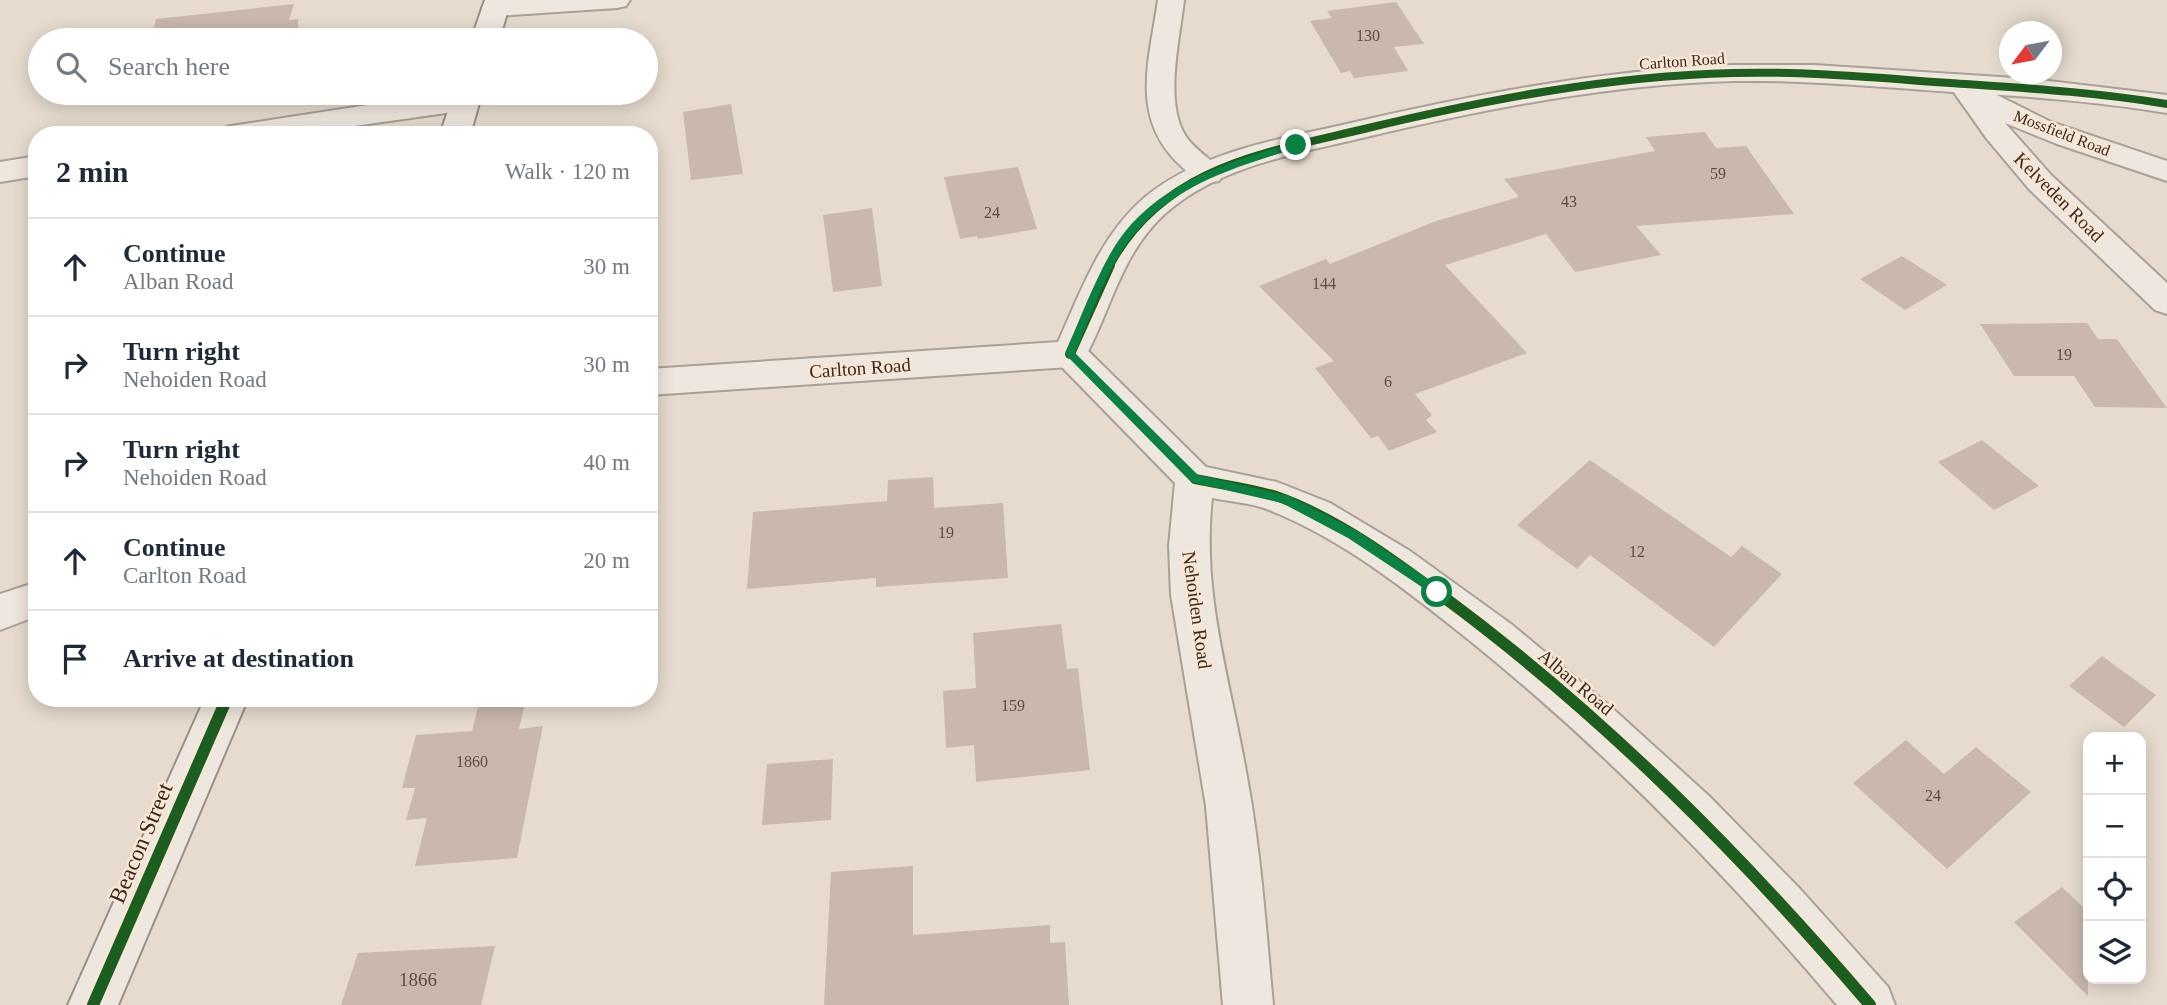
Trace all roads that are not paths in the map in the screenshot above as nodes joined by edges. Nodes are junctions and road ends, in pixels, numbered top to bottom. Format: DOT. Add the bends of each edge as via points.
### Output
graph roads {
  1 [pos="617,0"];
  2 [pos="1171,0"];
  3 [pos="496,4"];
  4 [pos="489,28"];
  5 [pos="1962,83"];
  6 [pos="2167,104"];
  7 [pos="420,105"];
  8 [pos="464,105"];
  9 [pos="287,126"];
  10 [pos="458,126"];
  11 [pos="28,167"];
  12 [pos="2167,171"];
  13 [pos="0,172"];
  14 [pos="1208,174"];
  15 [pos="2167,302"];
  16 [pos="1070,354"];
  17 [pos="658,381"];
  18 [pos="1195,479"];
  19 [pos="28,602"];
  20 [pos="0,612"];
  21 [pos="223,707"];
  22 [pos="93,1005"];
  23 [pos="1248,1005"];
  24 [pos="1870,1005"];
  1 -- 3 [label="street"];
  2 -- 14 [label="street" via="1161,88 1166,124 1180,148"];
  3 -- 4 [label="street"];
  5 -- 6 [label="street, Carlton Road"];
  5 -- 12 [label="street, Mossfield Road" via="2015,116"];
  5 -- 14 [label="street, Carlton Road" via="1765,73 1615,82 1424,114 1296,145"];
  5 -- 15 [label="street, Kelveden Road" via="2039,182"];
  7 -- 9 [label="street"];
  8 -- 10 [label="street"];
  11 -- 13 [label="street"];
  14 -- 16 [label="street" via="1160,201 1127,235"];
  16 -- 17 [label="street, Carlton Road"];
  16 -- 18 [label="street"];
  18 -- 23 [label="street, Nehoiden Road" via="1189,570 1232,832"];
  18 -- 24 [label="street, Alban Road" via="1285,499 1394,561 1481,626 1625,746 1725,842"];
  19 -- 20 [label="street"];
  21 -- 22 [label="street, Beacon Street"];
}
